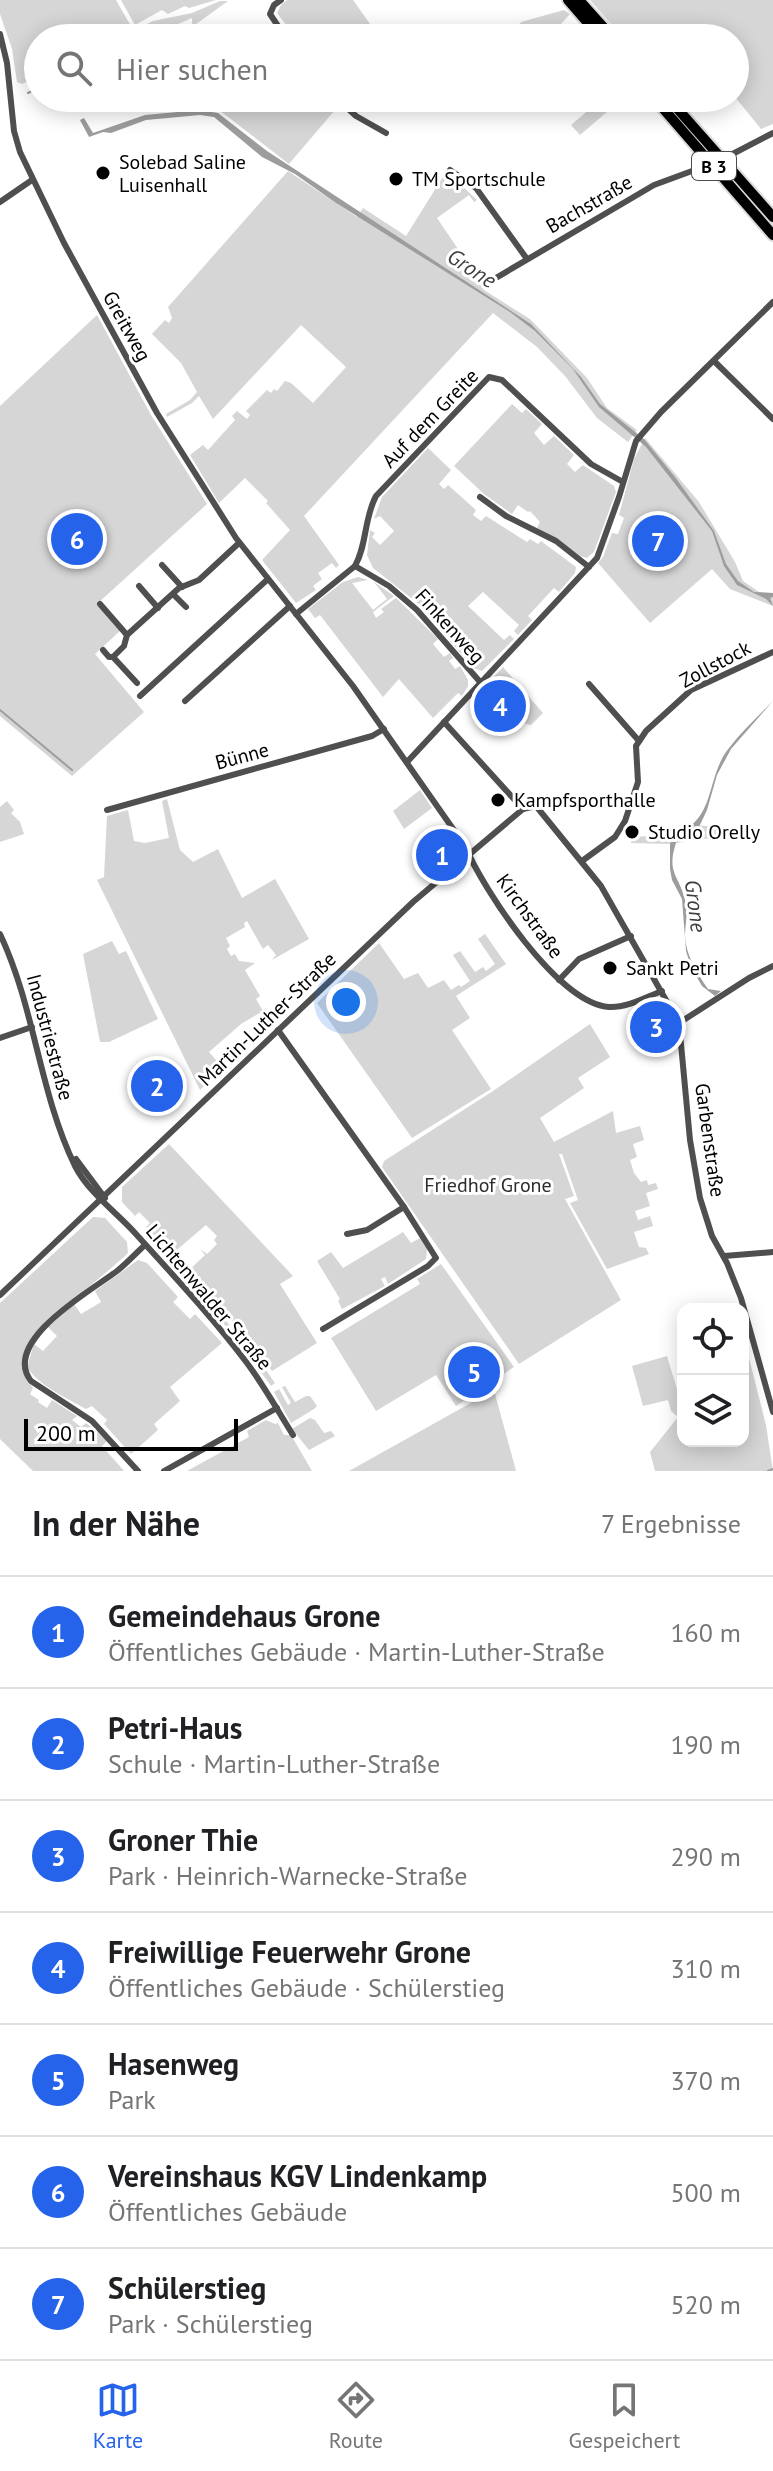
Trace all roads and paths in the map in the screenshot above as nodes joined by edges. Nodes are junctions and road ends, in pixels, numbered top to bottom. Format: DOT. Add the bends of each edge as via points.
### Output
graph roads {
  1 [pos="281,0"];
  2 [pos="568,0"];
  3 [pos="579,0"];
  4 [pos="276,24"];
  5 [pos="589,24"];
  6 [pos="600,24"];
  7 [pos="0,34"];
  8 [pos="352,112"];
  9 [pos="666,112"];
  10 [pos="681,112"];
  11 [pos="386,133"];
  12 [pos="773,133"];
  13 [pos="723,159"];
  14 [pos="711,164"];
  15 [pos="450,170"];
  16 [pos="32,180"];
  17 [pos="0,202"];
  18 [pos="773,217"];
  19 [pos="773,235"];
  20 [pos="527,259"];
  21 [pos="489,282"];
  22 [pos="773,302"];
  23 [pos="714,361"];
  24 [pos="773,419"];
  25 [pos="623,482"];
  26 [pos="480,497"];
  27 [pos="239,543"];
  28 [pos="162,565"];
  29 [pos="355,566"];
  30 [pos="589,567"];
  31 [pos="268,579"];
  32 [pos="139,586"];
  33 [pos="182,587"];
  34 [pos="173,594"];
  35 [pos="100,604"];
  36 [pos="290,606"];
  37 [pos="186,607"];
  38 [pos="158,608"];
  39 [pos="296,614"];
  40 [pos="127,635"];
  41 [pos="103,650"];
  42 [pos="773,652"];
  43 [pos="113,657"];
  44 [pos="137,683"];
  45 [pos="481,683"];
  46 [pos="589,684"];
  47 [pos="140,696"];
  48 [pos="185,701"];
  49 [pos="444,722"];
  50 [pos="384,729"];
  51 [pos="639,741"];
  52 [pos="407,762"];
  53 [pos="525,808"];
  54 [pos="107,810"];
  55 [pos="468,854"];
  56 [pos="582,861"];
  57 [pos="0,934"];
  58 [pos="631,936"];
  59 [pos="773,966"];
  60 [pos="559,980"];
  61 [pos="662,991"];
  62 [pos="679,1023"];
  63 [pos="32,1027"];
  64 [pos="278,1030"];
  65 [pos="0,1038"];
  66 [pos="102,1198"];
  67 [pos="404,1207"];
  68 [pos="347,1234"];
  69 [pos="145,1245"];
  70 [pos="773,1252"];
  71 [pos="724,1256"];
  72 [pos="0,1295"];
  73 [pos="323,1329"];
  74 [pos="277,1408"];
  75 [pos="773,1412"];
  76 [pos="293,1435"];
  77 [pos="138,1471"];
  78 [pos="164,1471"];
  1 -- 4 [label="street" via="270,11"];
  2 -- 5 [label="main road"];
  3 -- 6 [label="main road"];
  7 -- 16 [label="street, Greitweg" via="14,131"];
  8 -- 11 [label="street"];
  9 -- 14 [label="main road, B 3"];
  10 -- 13 [label="main road, B 3"];
  12 -- 13 [label="street, Bachstraße"];
  13 -- 14 [label="street, Bachstraße"];
  13 -- 18 [label="main road, B 3"];
  14 -- 19 [label="main road, B 3"];
  14 -- 20 [label="street, Bachstraße" via="654,185"];
  15 -- 20 [label="street" via="476,188"];
  16 -- 17 [label="street"];
  16 -- 27 [label="street, Greitweg" via="157,413"];
  20 -- 21 [label="street, Bachstraße"];
  22 -- 23 [label="street"];
  23 -- 24 [label="street"];
  23 -- 25 [label="street" via="638,437"];
  25 -- 29 [label="street, Auf dem Greite" via="591,464 502,380 489,377 376,496"];
  25 -- 30 [label="street" via="599,555"];
  26 -- 30 [label="street" via="556,541"];
  27 -- 31 [label="street, Greitweg"];
  27 -- 33 [label="street" via="199,580"];
  28 -- 33 [label="street"];
  29 -- 39 [label="street"];
  29 -- 45 [label="street, Finkenweg" via="417,610"];
  30 -- 45 [label="street"];
  31 -- 36 [label="street, Greitweg"];
  31 -- 47 [label="street"];
  32 -- 38 [label="street"];
  33 -- 34 [label="street"];
  34 -- 37 [label="street"];
  34 -- 38 [label="street"];
  35 -- 40 [label="street"];
  36 -- 39 [label="street, Greitweg"];
  36 -- 48 [label="street"];
  38 -- 40 [label="street"];
  39 -- 50 [label="street, Greitweg"];
  40 -- 43 [label="street"];
  41 -- 43 [label="street"];
  42 -- 51 [label="street, Zollstock" via="691,690"];
  43 -- 44 [label="street"];
  45 -- 49 [label="street"];
  46 -- 51 [label="street"];
  49 -- 52 [label="street"];
  49 -- 53 [label="street"];
  50 -- 52 [label="street, Greitweg"];
  50 -- 54 [label="street, Bünne"];
  51 -- 56 [label="street" via="638,782 625,821 615,837"];
  52 -- 55 [label="street, Greitweg"];
  53 -- 55 [label="street, Martin-Luther-Straße"];
  53 -- 56 [label="street" via="541,809"];
  55 -- 60 [label="street, Kirchstraße" via="506,917"];
  55 -- 64 [label="street, Martin-Luther-Straße"];
  56 -- 58 [label="street"];
  57 -- 63 [label="street, Industriestraße"];
  58 -- 60 [label="street" via="579,959"];
  58 -- 61 [label="street"];
  59 -- 62 [label="street"];
  60 -- 61 [label="street, Kirchstraße" via="609,1007"];
  61 -- 62 [label="street"];
  62 -- 71 [label="street, Garbenstraße" via="696,1178 706,1218"];
  63 -- 65 [label="street"];
  63 -- 66 [label="street, Industriestraße" via="55,1116 69,1149"];
  64 -- 66 [label="street, Martin-Luther-Straße"];
  64 -- 67 [label="street"];
  66 -- 69 [label="street, Lichtenwalder Straße"];
  66 -- 72 [label="street, Martin-Luther-Straße"];
  67 -- 68 [label="street" via="367,1230"];
  67 -- 73 [label="street" via="436,1258"];
  69 -- 74 [label="street, Lichtenwalder Straße" via="229,1340"];
  69 -- 77 [label="street" via="117,1271 54,1313 29,1341 22,1366 31,1381 99,1427"];
  70 -- 71 [label="street"];
  71 -- 75 [label="street, Garbenstraße"];
  74 -- 76 [label="street, Lichtenwalder Straße"];
  74 -- 78 [label="street"];
}
